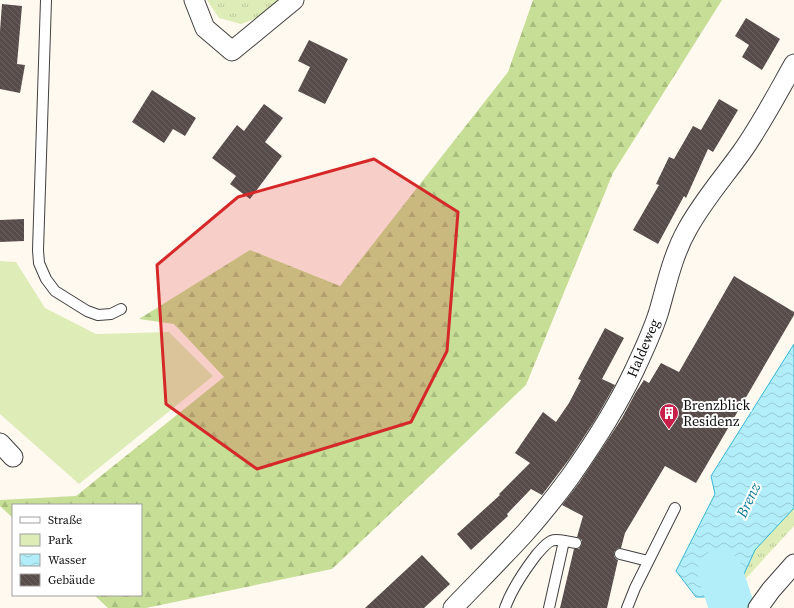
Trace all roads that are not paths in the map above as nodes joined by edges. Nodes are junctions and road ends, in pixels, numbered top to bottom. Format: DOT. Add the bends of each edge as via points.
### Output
graph roads {
  1 [pos="46,0"];
  2 [pos="194,0"];
  3 [pos="294,0"];
  4 [pos="794,64"];
  5 [pos="121,308"];
  6 [pos="0,443"];
  7 [pos="13,457"];
  8 [pos="675,508"];
  9 [pos="564,541"];
  10 [pos="576,543"];
  11 [pos="620,554"];
  12 [pos="648,561"];
  13 [pos="794,564"];
  14 [pos="453,608"];
  15 [pos="505,608"];
  16 [pos="549,608"];
  17 [pos="626,608"];
  18 [pos="759,608"];
  1 -- 5 [label="lane" via="39,263 55,291 87,312 98,315 111,314"];
  2 -- 3 [label="street" via="205,28 232,51"];
  4 -- 14 [label="street, Haldeweg" via="756,130 688,227 672,264 658,313 634,372 599,434 535,522"];
  6 -- 7 [label="street"];
  8 -- 12 [label="lane"];
  9 -- 10 [label="lane"];
  9 -- 15 [label="lane" via="551,541 544,546 524,571"];
  9 -- 16 [label="lane"];
  11 -- 12 [label="lane"];
  12 -- 17 [label="lane"];
  13 -- 18 [label="street"];
}
